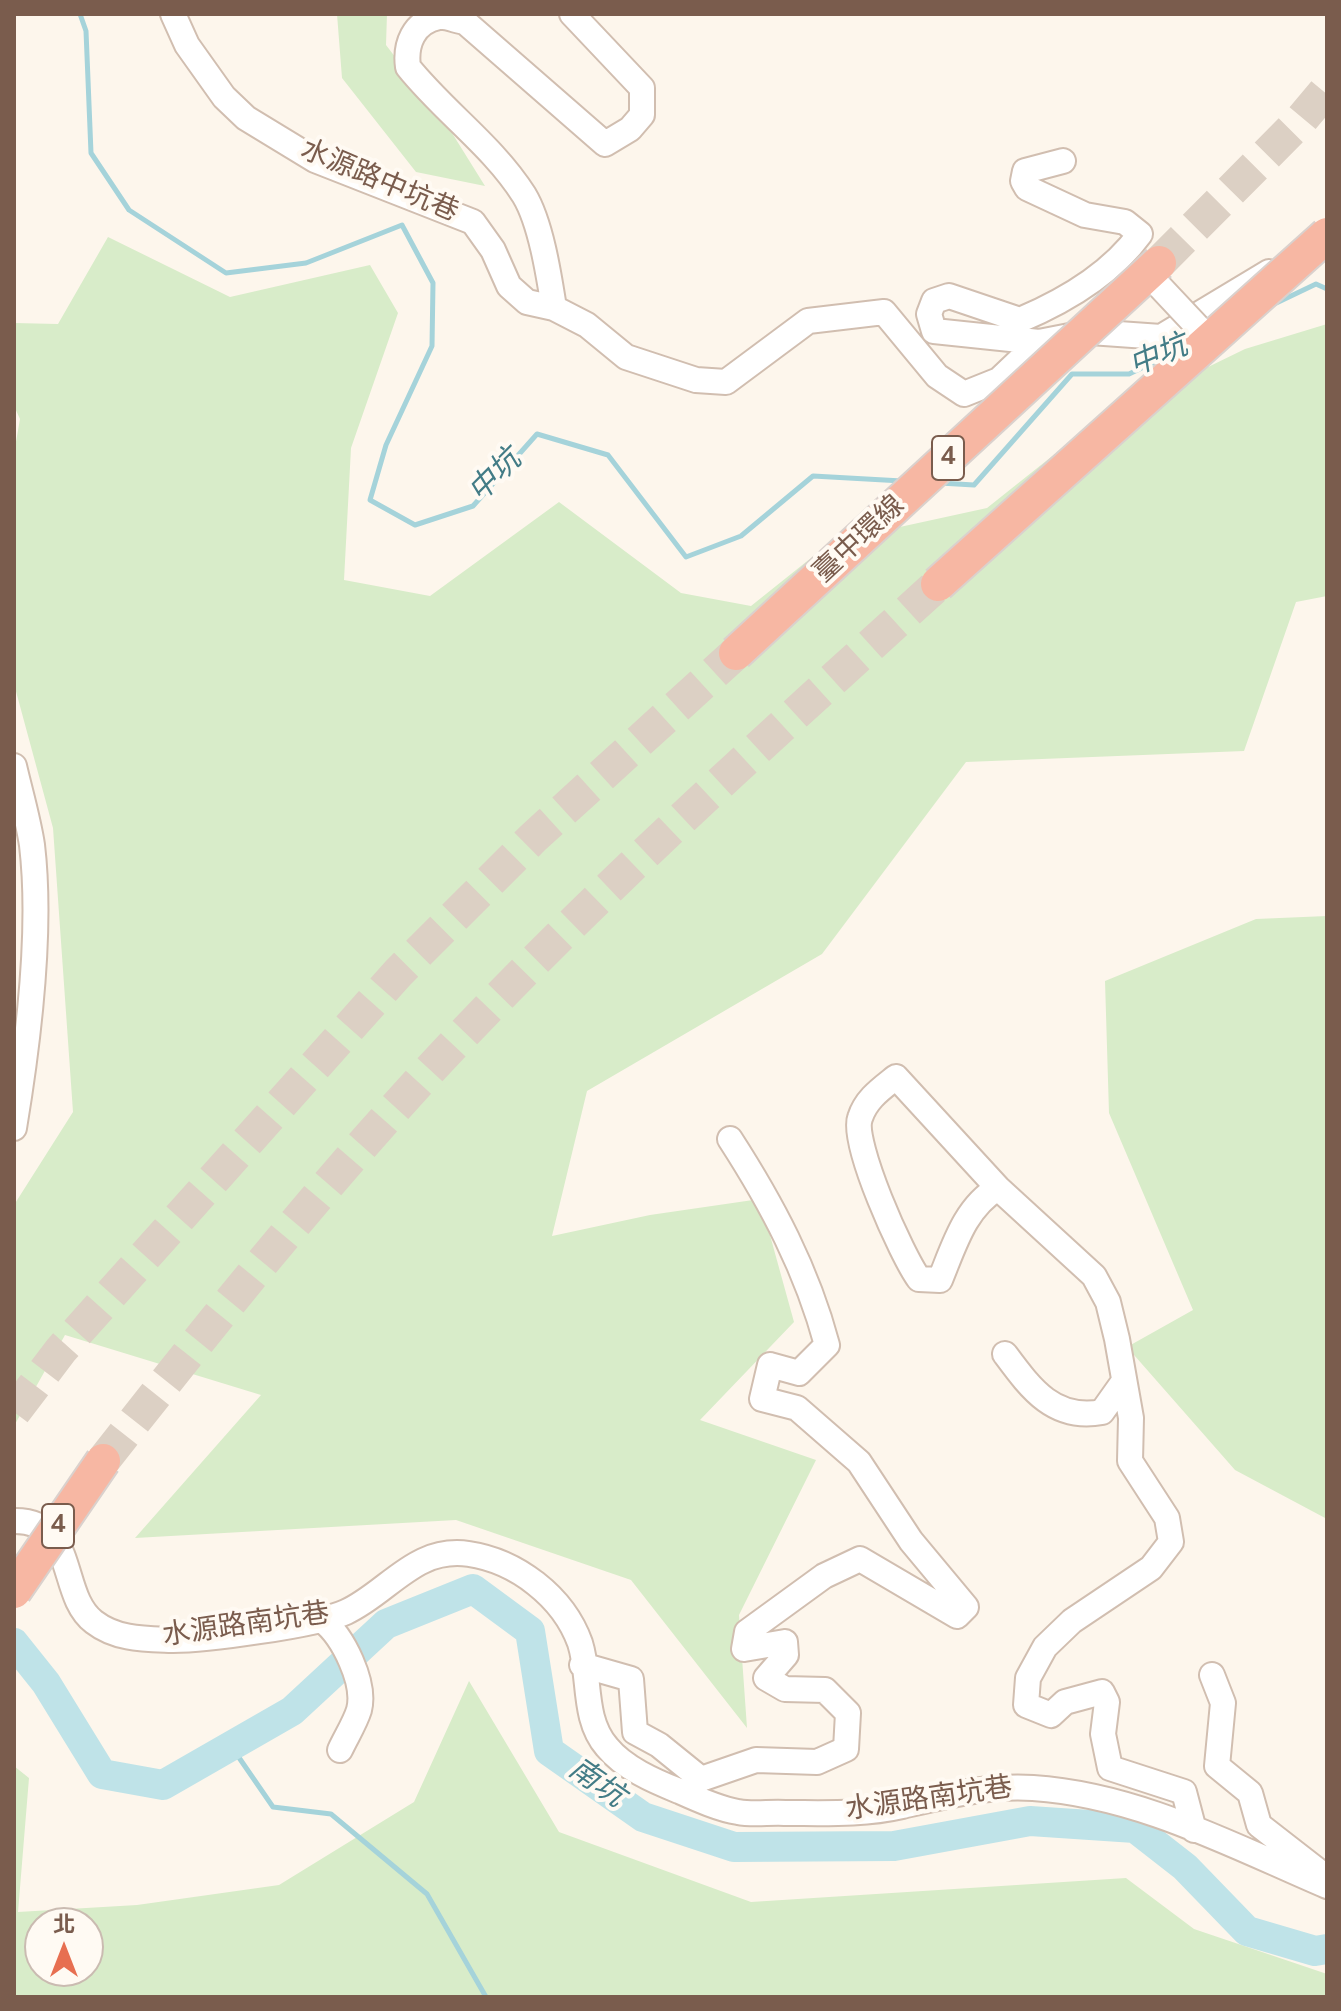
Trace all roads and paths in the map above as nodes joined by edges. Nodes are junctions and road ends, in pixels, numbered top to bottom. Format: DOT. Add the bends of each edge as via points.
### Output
graph roads {
  1 [pos="173,14"];
  2 [pos="572,14"];
  3 [pos="1063,161"];
  4 [pos="1327,235"];
  5 [pos="1327,257"];
  6 [pos="1154,269"];
  7 [pos="554,308"];
  8 [pos="1210,340"];
  9 [pos="1039,342"];
  10 [pos="938,584"];
  11 [pos="736,653"];
  12 [pos="14,766"];
  13 [pos="23,843"];
  14 [pos="14,1128"];
  15 [pos="730,1139"];
  16 [pos="998,1188"];
  17 [pos="1005,1354"];
  18 [pos="1124,1381"];
  19 [pos="103,1461"];
  20 [pos="14,1521"];
  21 [pos="14,1591"];
  22 [pos="327,1624"];
  23 [pos="582,1665"];
  24 [pos="1212,1675"];
  25 [pos="340,1750"];
  26 [pos="1194,1830"];
  27 [pos="1327,1878"];
  28 [pos="1327,1886"];
  1 -- 7 [label="street, 水源路中坑巷" via="187,45 246,118 315,160 473,222 509,286 527,302"];
  2 -- 7 [label="street" via="642,88 642,115 605,144 465,22 439,17 414,31 406,49 408,67 525,197"];
  3 -- 9 [label="street" via="1025,171 1027,188 1085,215 1125,222 1140,234 1126,253 1062,302 1020,320 949,296 934,301 929,314 934,331"];
  4 -- 8 [label="highway, bridge"];
  5 -- 9 [label="street" via="1279,266 1161,337 1090,332"];
  6 -- 8 [label="street, bridge"];
  6 -- 11 [label="highway, 臺中環線 / 4, bridge"];
  7 -- 9 [label="street, 水源路中坑巷" via="587,325 626,357 696,380 726,382 808,321 884,312 937,376 964,394 999,380"];
  8 -- 10 [label="highway, bridge"];
  12 -- 13 [label="street"];
  13 -- 14 [label="street" via="33,928 26,1054"];
  15 -- 23 [label="street" via="772,1205 815,1300 827,1345 799,1373 770,1365 762,1399 797,1408 859,1462 911,1541 966,1607 957,1616 860,1559 824,1576 747,1632 744,1649 785,1642 786,1655 766,1678 785,1689 825,1690 848,1713 846,1749 817,1762 756,1760 701,1779 635,1732 631,1679"];
  16 -- 16 [label="street" via="896,1077 871,1097 858,1120 860,1145 905,1260 919,1279 940,1280 962,1227 981,1198"];
  16 -- 18 [label="street" via="1094,1276 1108,1302"];
  17 -- 18 [label="street" via="1037,1396 1081,1416 1102,1412"];
  18 -- 26 [label="street" via="1131,1418 1130,1461 1167,1518 1171,1542 1151,1568 1072,1621 1045,1647 1028,1678 1026,1705 1051,1715 1065,1702 1102,1692 1110,1768 1184,1792"];
  19 -- 21 [label="highway, 4, bridge"];
  20 -- 22 [label="street, 水源路南坑巷" via="27,1520 53,1535 77,1598 91,1621 111,1632 175,1640"];
  22 -- 23 [label="street, 水源路南坑巷" via="422,1559 464,1553 513,1567 535,1583 562,1612 580,1643"];
  22 -- 25 [label="street" via="357,1678 360,1708"];
  23 -- 26 [label="street, 水源路南坑巷" via="593,1725 607,1748 637,1772 738,1812 858,1814 984,1789 1031,1787 1143,1807"];
  24 -- 27 [label="street" via="1223,1703 1217,1766 1250,1793 1259,1825"];
  26 -- 28 [label="street, 水源路南坑巷"];
}
